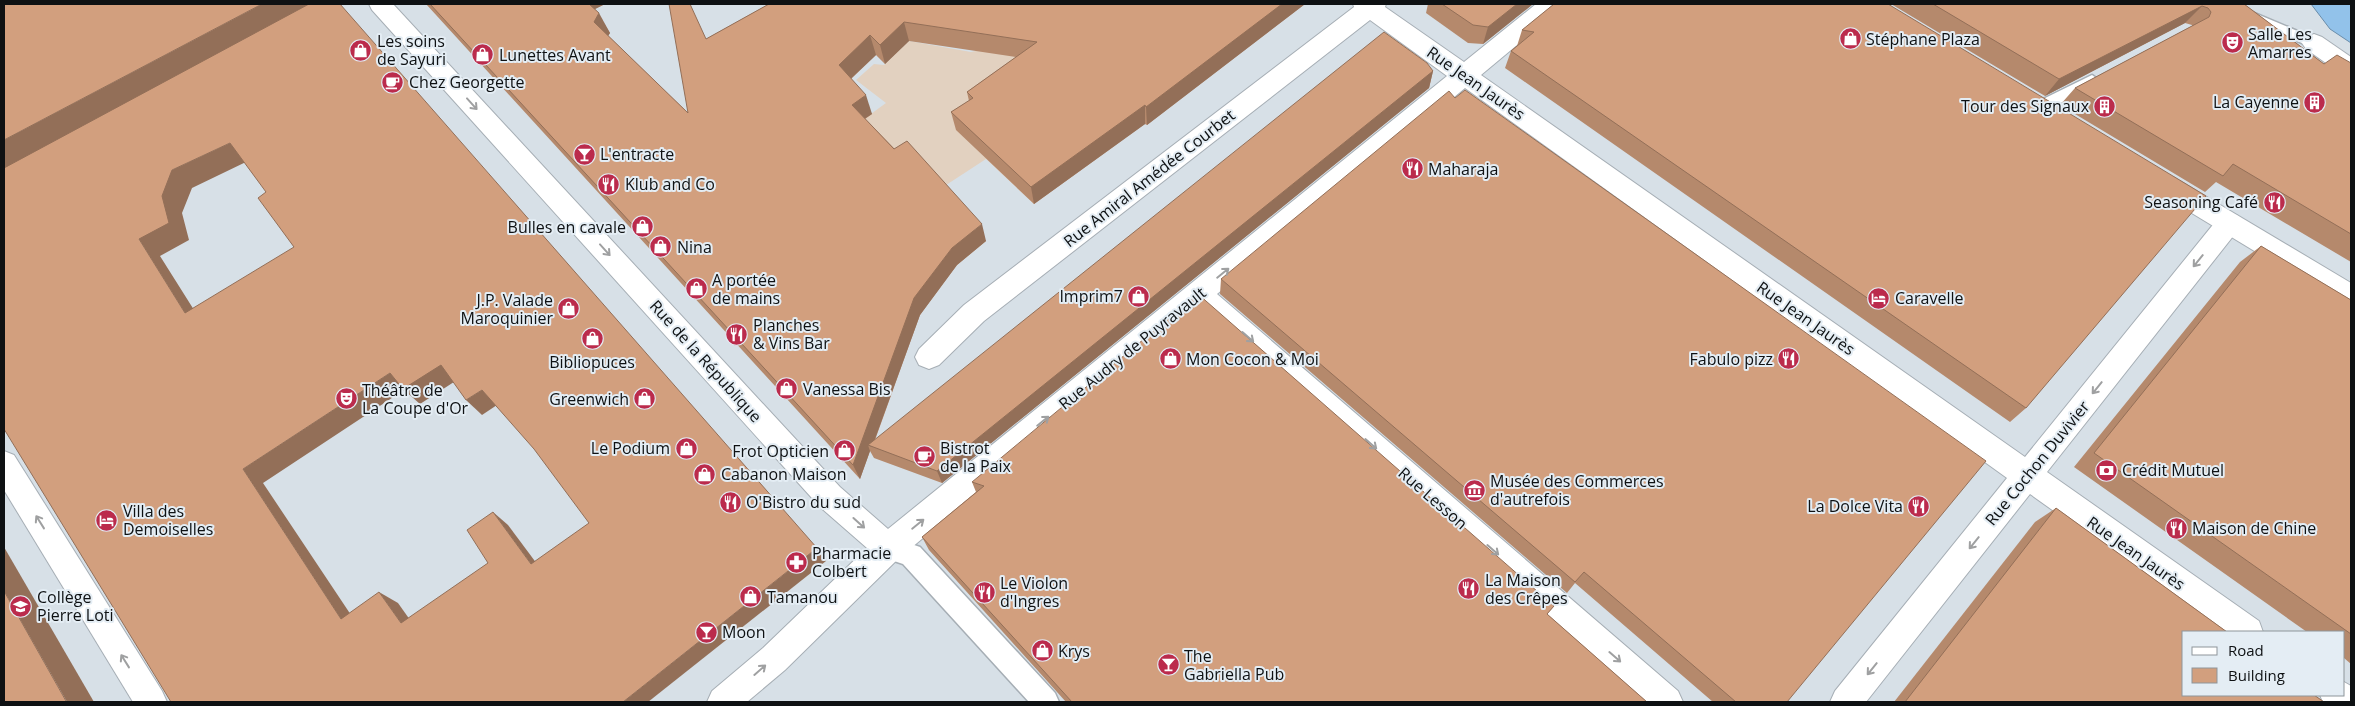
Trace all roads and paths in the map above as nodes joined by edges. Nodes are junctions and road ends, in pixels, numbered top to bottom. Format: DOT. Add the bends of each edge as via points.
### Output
graph roads {
  1 [pos="380,4"];
  2 [pos="1551,4"];
  3 [pos="2221,4"];
  4 [pos="1369,5"];
  5 [pos="2314,43"];
  6 [pos="2351,69"];
  7 [pos="1464,75"];
  8 [pos="2100,76"];
  9 [pos="2032,102"];
  10 [pos="2065,123"];
  11 [pos="2149,174"];
  12 [pos="2228,223"];
  13 [pos="1198,293"];
  14 [pos="2351,296"];
  15 [pos="930,357"];
  16 [pos="4,464"];
  17 [pos="2027,475"];
  18 [pos="888,548"];
  19 [pos="2247,631"];
  20 [pos="151,702"];
  21 [pos="724,702"];
  22 [pos="1046,702"];
  23 [pos="1667,702"];
  24 [pos="1846,702"];
  1 -- 18 [label="street, Rue de la République, one-way" via="830,497"];
  2 -- 7 [label="street, Rue Audry de Puyravault"];
  3 -- 5 [label="lane"];
  4 -- 7 [label="street, Rue Jean Jaurès"];
  4 -- 15 [label="street, Rue Amiral Amédée Courbet" via="974,313"];
  5 -- 6 [label="street"];
  13 -- 7 [label="street, Rue Audry de Puyravault, one-way"];
  7 -- 17 [label="street, Rue Jean Jaurès"];
  8 -- 9 [label="lane"];
  9 -- 10 [label="street"];
  11 -- 12 [label="street"];
  12 -- 14 [label="street"];
  12 -- 17 [label="street, Rue Cochon Duvivier, one-way"];
  18 -- 13 [label="street, Rue Audry de Puyravault, one-way"];
  13 -- 23 [label="street, Rue Lesson, one-way"];
  20 -- 16 [label="street, one-way"];
  17 -- 19 [label="street, Rue Jean Jaurès"];
  17 -- 24 [label="street, Rue Cochon Duvivier, one-way"];
  21 -- 18 [label="street, Rue Audry de Puyravault, one-way" via="774,659"];
  18 -- 22 [label="street, Rue de la République" via="910,555"];
}
